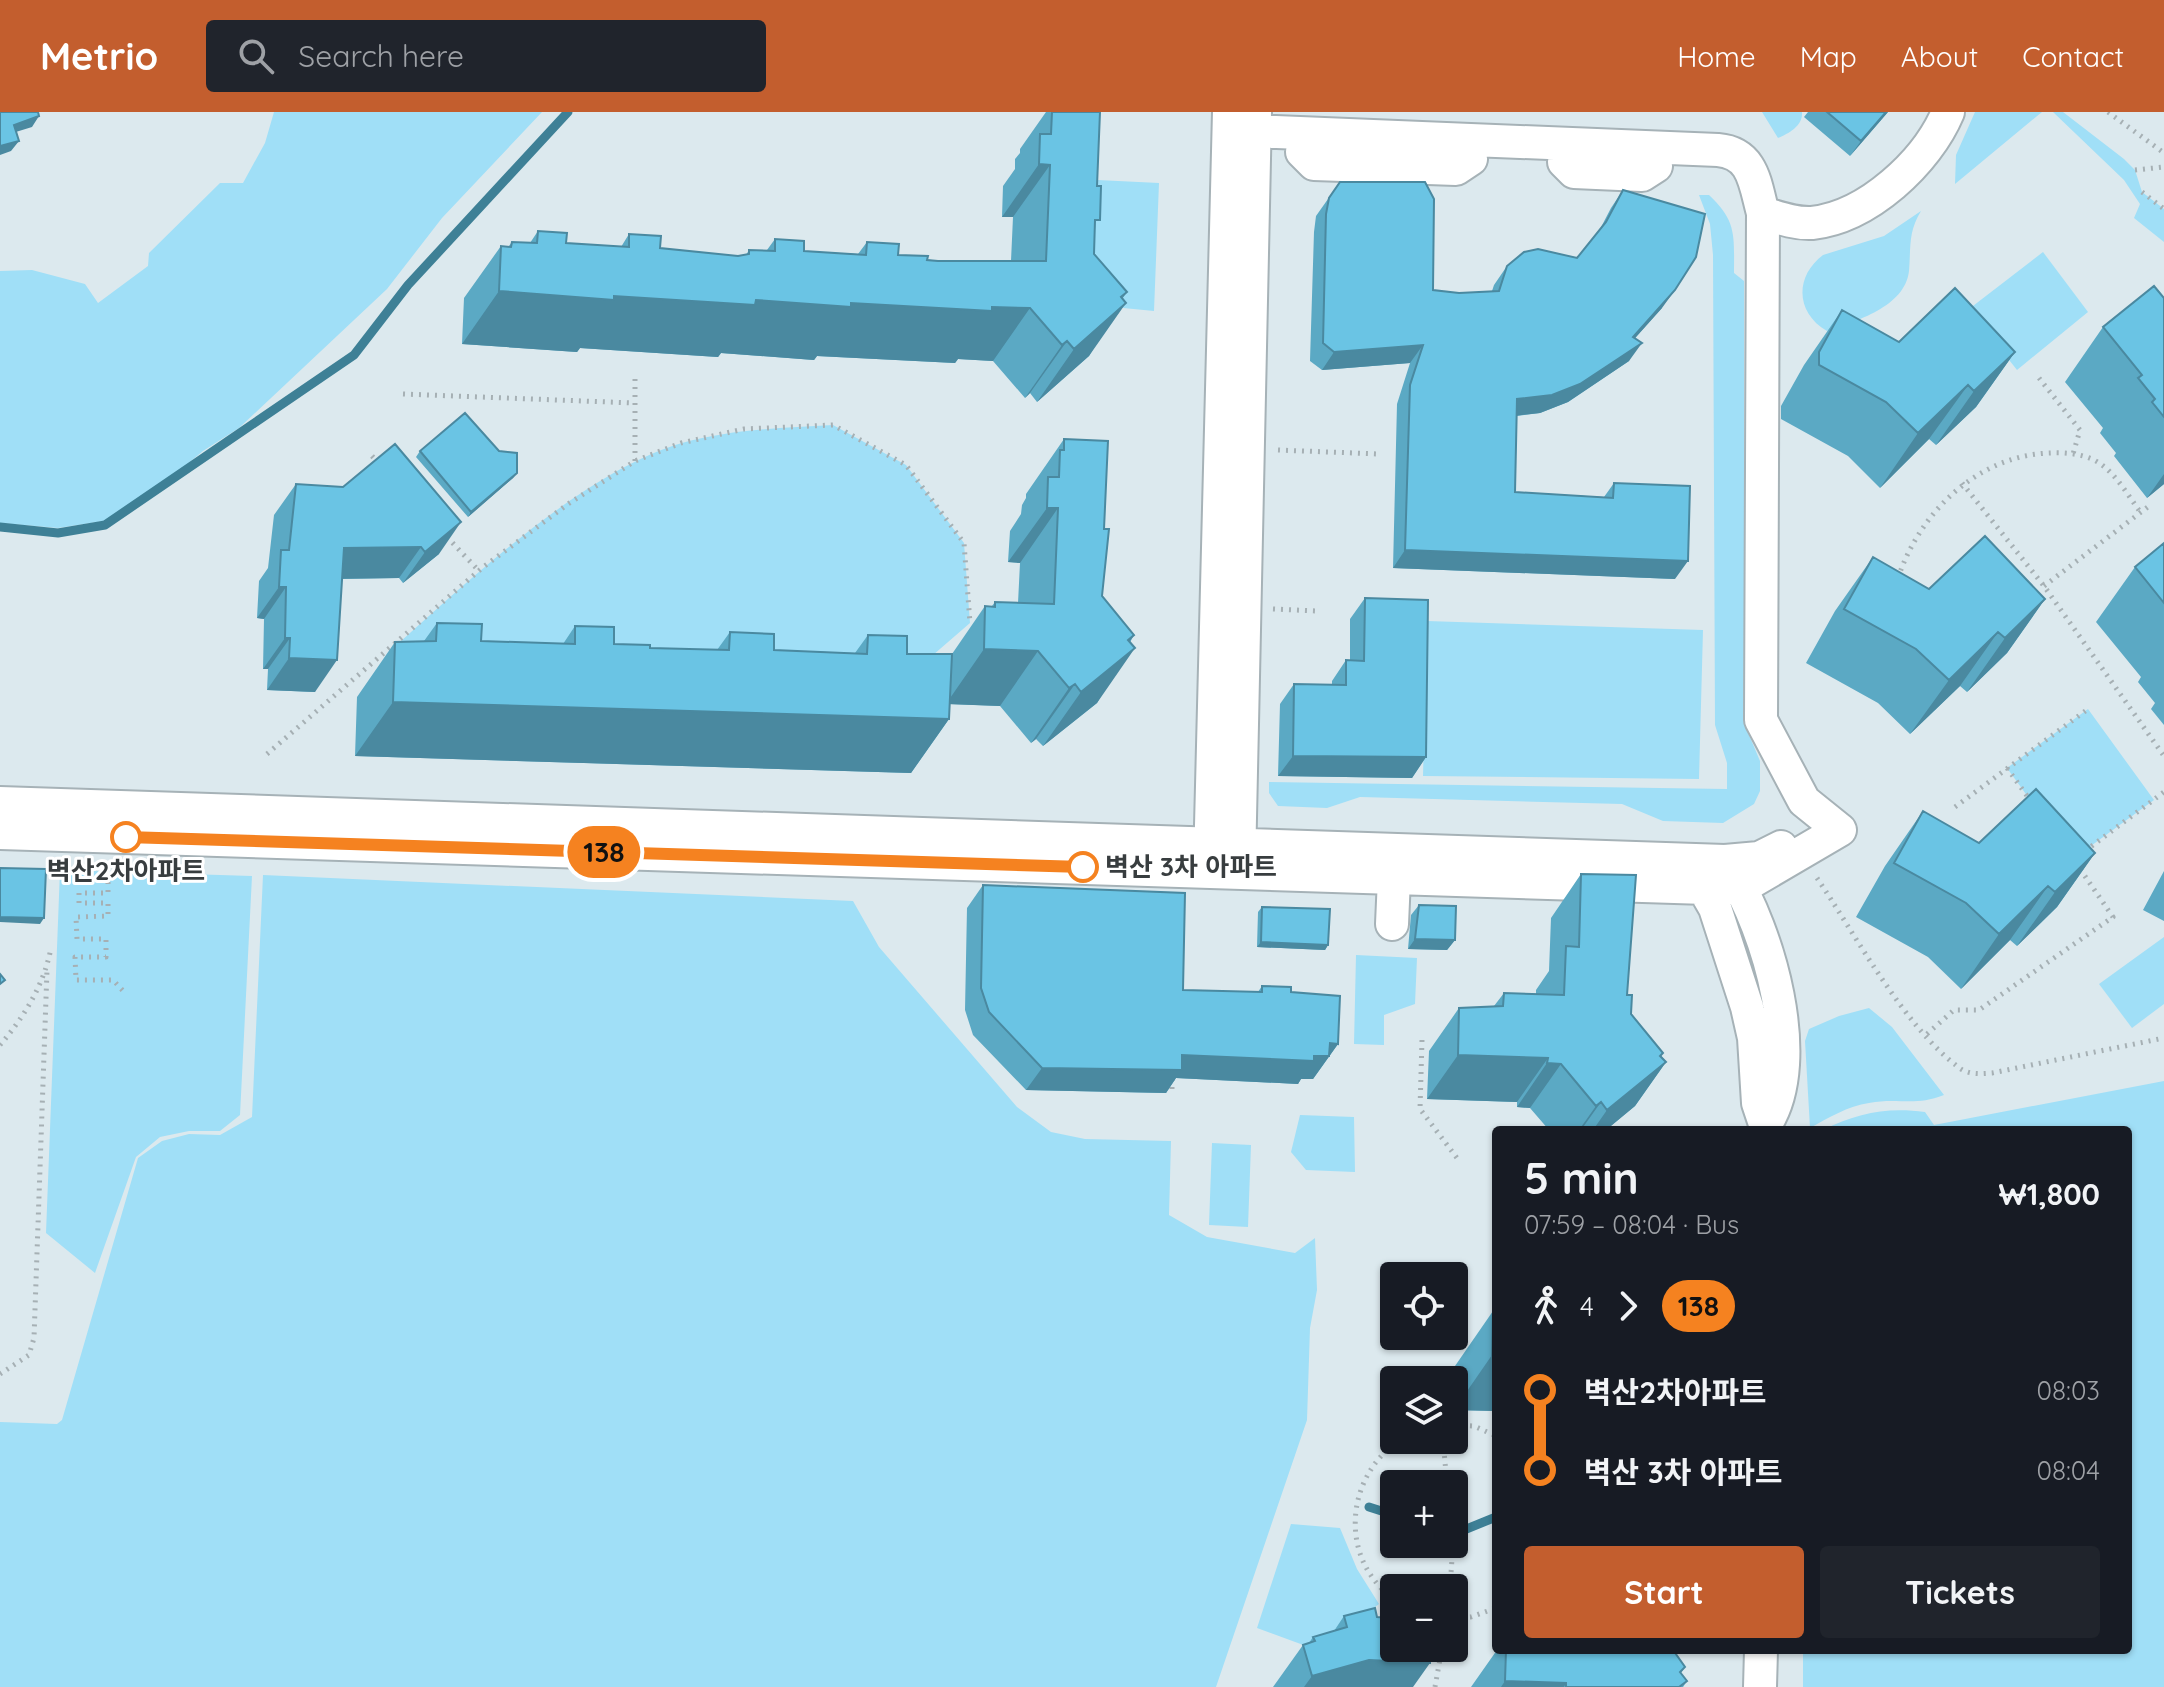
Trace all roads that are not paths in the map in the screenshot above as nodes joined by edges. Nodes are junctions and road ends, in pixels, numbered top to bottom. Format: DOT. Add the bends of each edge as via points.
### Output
graph roads {
  1 [pos="1948,112"];
  2 [pos="1242,131"];
  3 [pos="1761,205"];
  4 [pos="0,803"];
  5 [pos="0,833"];
  6 [pos="1224,859"];
  7 [pos="1685,859"];
  8 [pos="1733,874"];
  9 [pos="1394,878"];
  10 [pos="1706,888"];
  11 [pos="1392,924"];
  12 [pos="1767,1126"];
  13 [pos="1761,1654"];
  14 [pos="1760,1687"];
  1 -- 3 [label="street" via="1939,133 1908,169 1852,211 1810,223"];
  2 -- 3 [label="street" via="1302,152 1728,171"];
  2 -- 3 [label="street" via="1728,150 1749,167"];
  2 -- 6 [label="street"];
  3 -- 8 [label="street" via="1761,720 1804,801 1834,824"];
  4 -- 6 [label="street"];
  5 -- 6 [label="street"];
  6 -- 7 [label="street" via="1330,849"];
  6 -- 9 [label="street"];
  7 -- 8 [label="street"];
  7 -- 10 [label="street"];
  8 -- 10 [label="street"];
  8 -- 12 [label="street" via="1761,937 1782,1028 1778,1104"];
  9 -- 10 [label="street"];
  9 -- 11 [label="street"];
  10 -- 12 [label="street" via="1747,1007 1758,1103"];
  13 -- 14 [label="street"];
}
